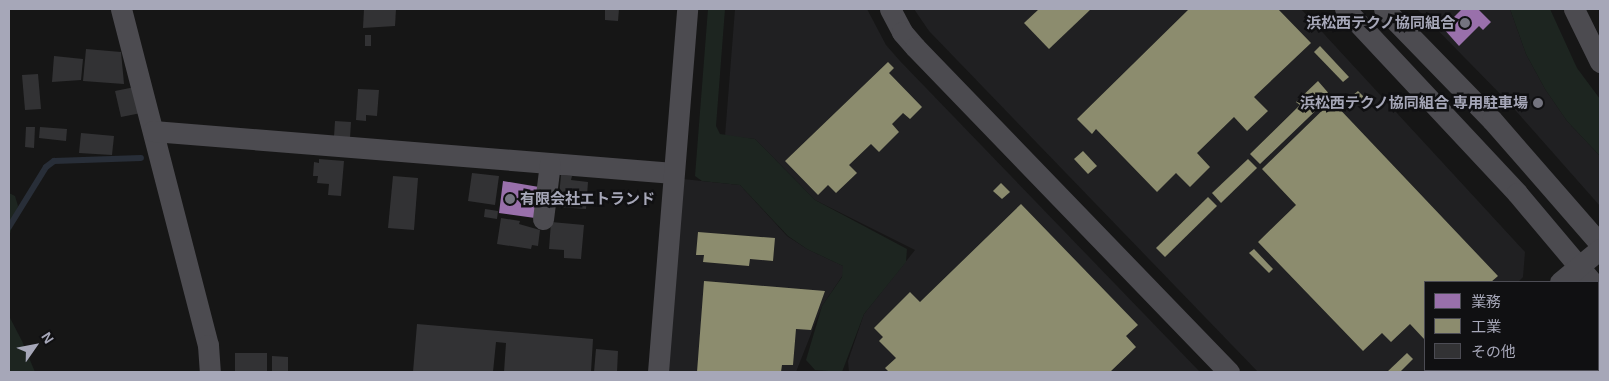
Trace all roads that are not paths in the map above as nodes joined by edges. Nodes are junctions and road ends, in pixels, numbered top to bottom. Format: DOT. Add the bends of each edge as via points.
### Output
graph roads {
  1 [pos="121,9"];
  2 [pos="687,9"];
  3 [pos="890,9"];
  4 [pos="1345,9"];
  5 [pos="1384,9"];
  6 [pos="1574,9"];
  7 [pos="1600,62"];
  8 [pos="153,131"];
  9 [pos="550,163"];
  10 [pos="673,173"];
  11 [pos="543,218"];
  12 [pos="1600,244"];
  13 [pos="1600,249"];
  14 [pos="1585,274"];
  15 [pos="1563,281"];
  16 [pos="210,372"];
  17 [pos="658,372"];
  18 [pos="1229,372"];
  1 -- 8 [label="street"];
  2 -- 10 [label="street"];
  3 -- 18 [label="street" via="902,32 915,46"];
  4 -- 14 [label="street" via="1511,186"];
  5 -- 12 [label="street" via="1510,140"];
  6 -- 7 [label="street"];
  8 -- 9 [label="street"];
  8 -- 16 [label="street" via="208,344"];
  9 -- 10 [label="street"];
  9 -- 11 [label="street"];
  10 -- 17 [label="street"];
  13 -- 14 [label="street"];
  14 -- 15 [label="street"];
}
